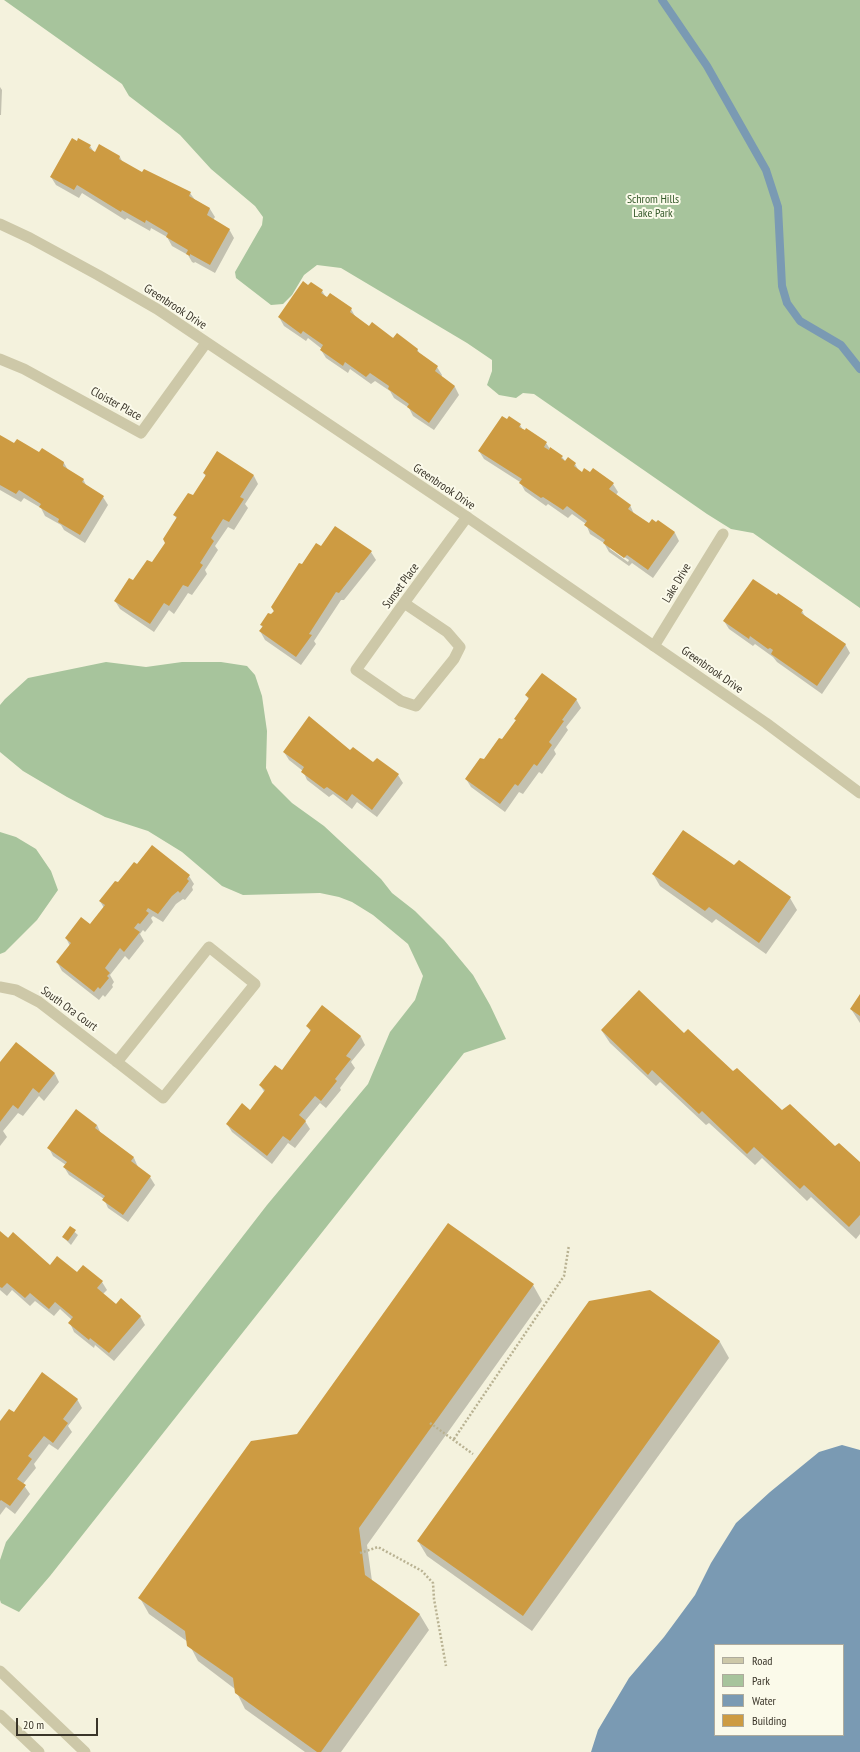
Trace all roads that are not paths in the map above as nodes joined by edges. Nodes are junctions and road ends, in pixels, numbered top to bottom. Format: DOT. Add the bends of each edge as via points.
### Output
graph roads {
  1 [pos="0,224"];
  2 [pos="206,343"];
  3 [pos="0,359"];
  4 [pos="467,517"];
  5 [pos="723,534"];
  6 [pos="404,603"];
  7 [pos="654,646"];
  8 [pos="860,793"];
  9 [pos="0,987"];
  10 [pos="118,1062"];
  11 [pos="0,1671"];
  12 [pos="0,1715"];
  13 [pos="39,1752"];
  14 [pos="85,1752"];
  1 -- 2 [label="street, Greenbrook Drive" via="157,309"];
  2 -- 3 [label="street, Cloister Place" via="141,433 24,369"];
  2 -- 4 [label="street, Greenbrook Drive"];
  4 -- 6 [label="street, Sunset Place"];
  4 -- 7 [label="street, Greenbrook Drive"];
  5 -- 7 [label="street, Lake Drive"];
  6 -- 6 [label="street, Sunset Place" via="447,632 460,647 454,659 416,706 401,701 356,670"];
  7 -- 8 [label="street, Greenbrook Drive" via="766,723"];
  9 -- 10 [label="street, South Ora Court" via="16,990 39,1002"];
  10 -- 10 [label="street, South Ora Court" via="163,1098 255,984 209,947"];
  11 -- 14 [label="street"];
  12 -- 13 [label="street"];
}
